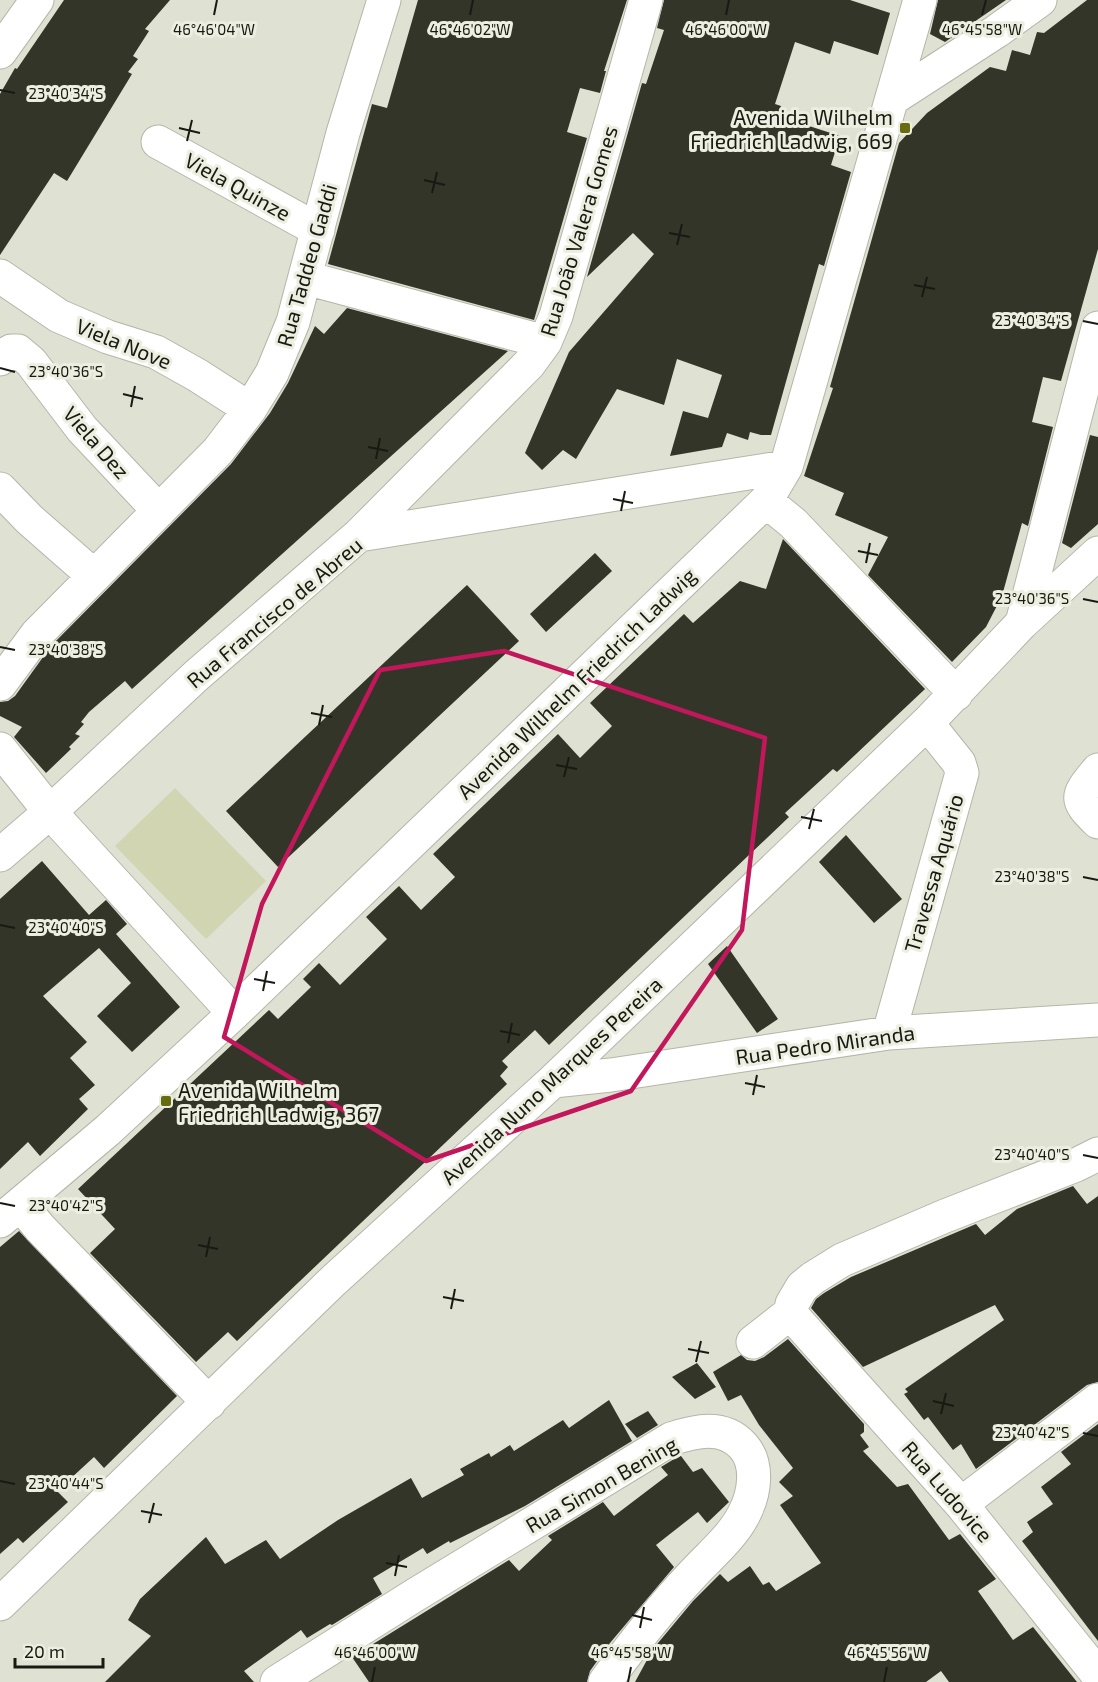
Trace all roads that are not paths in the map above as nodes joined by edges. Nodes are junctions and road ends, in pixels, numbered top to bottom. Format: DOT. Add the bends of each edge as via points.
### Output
graph roads {
  1 [pos="37,0"];
  2 [pos="384,0"];
  3 [pos="646,0"];
  4 [pos="920,0"];
  5 [pos="1040,0"];
  6 [pos="0,52"];
  7 [pos="892,99"];
  8 [pos="158,142"];
  9 [pos="318,230"];
  10 [pos="0,276"];
  11 [pos="306,278"];
  12 [pos="1098,328"];
  13 [pos="545,342"];
  14 [pos="6,355"];
  15 [pos="250,409"];
  16 [pos="786,467"];
  17 [pos="0,489"];
  18 [pos="766,501"];
  19 [pos="159,511"];
  20 [pos="359,535"];
  21 [pos="1098,553"];
  22 [pos="94,576"];
  23 [pos="1022,623"];
  24 [pos="0,684"];
  25 [pos="956,694"];
  26 [pos="927,723"];
  27 [pos="0,748"];
  28 [pos="1098,770"];
  29 [pos="50,812"];
  30 [pos="1098,822"];
  31 [pos="0,855"];
  32 [pos="232,1015"];
  33 [pos="1098,1020"];
  34 [pos="889,1033"];
  35 [pos="554,1081"];
  36 [pos="1098,1154"];
  37 [pos="11,1213"];
  38 [pos="790,1313"];
  39 [pos="753,1342"];
  40 [pos="1098,1400"];
  41 [pos="209,1403"];
  42 [pos="962,1504"];
  43 [pos="0,1604"];
  44 [pos="1097,1671"];
  45 [pos="277,1682"];
  46 [pos="605,1682"];
  1 -- 6 [label="street"];
  2 -- 9 [label="street, Rua Taddeo Gaddi"];
  3 -- 13 [label="street, Rua João Valera Gomes" via="556,316"];
  4 -- 7 [label="street, Avenida Wilhelm Friedrich Ladwig"];
  5 -- 7 [label="street"];
  7 -- 16 [label="street, Avenida Wilhelm Friedrich Ladwig"];
  8 -- 9 [label="street, Viela Quinze"];
  9 -- 11 [label="street, Rua Taddeo Gaddi"];
  10 -- 15 [label="street, Viela Nove" via="58,316 156,352"];
  11 -- 13 [label="street"];
  11 -- 15 [label="street, Rua Taddeo Gaddi" via="286,343"];
  12 -- 23 [label="street"];
  13 -- 20 [label="street, Rua João Valera Gomes" via="521,372"];
  14 -- 19 [label="street, Viela Dez" via="18,351 31,362 82,429"];
  15 -- 19 [label="street, Rua Taddeo Gaddi" via="219,451"];
  16 -- 18 [label="street, Avenida Wilhelm Friedrich Ladwig"];
  16 -- 20 [label="street, Rua Francisco de Abreu"];
  17 -- 22 [label="street"];
  18 -- 25 [label="street" via="793,523"];
  18 -- 32 [label="street, Avenida Wilhelm Friedrich Ladwig"];
  19 -- 22 [label="street, Rua Taddeo Gaddi"];
  20 -- 29 [label="street, Rua Francisco de Abreu" via="197,675"];
  21 -- 23 [label="street, Avenida Nuno Marques Pereira"];
  22 -- 24 [label="street, Rua Taddeo Gaddi" via="37,634"];
  23 -- 25 [label="street, Avenida Nuno Marques Pereira"];
  25 -- 26 [label="street, Avenida Nuno Marques Pereira"];
  26 -- 34 [label="street, Travessa Aquário" via="959,763 962,773"];
  26 -- 35 [label="street, Avenida Nuno Marques Pereira"];
  27 -- 29 [label="street"];
  28 -- 30 [label="street" via="1084,787 1080,800"];
  29 -- 31 [label="street, Rua Francisco de Abreu"];
  29 -- 32 [label="street" via="225,1002"];
  32 -- 37 [label="street, Avenida Wilhelm Friedrich Ladwig"];
  33 -- 34 [label="street, Rua Pedro Miranda"];
  34 -- 35 [label="street, Rua Pedro Miranda"];
  35 -- 41 [label="street, Avenida Nuno Marques Pereira" via="333,1281"];
  36 -- 38 [label="street" via="842,1260 802,1287"];
  37 -- 41 [label="street" via="40,1228"];
  38 -- 39 [label="street"];
  38 -- 42 [label="street, Rua Ludovice"];
  40 -- 42 [label="street"];
  41 -- 43 [label="street, Avenida Nuno Marques Pereira"];
  42 -- 44 [label="street, Rua Ludovice"];
  45 -- 46 [label="street, Rua Simon Bening" via="671,1439 695,1431 722,1432 749,1453 754,1467 752,1494 744,1514 729,1536 636,1639"];
}
